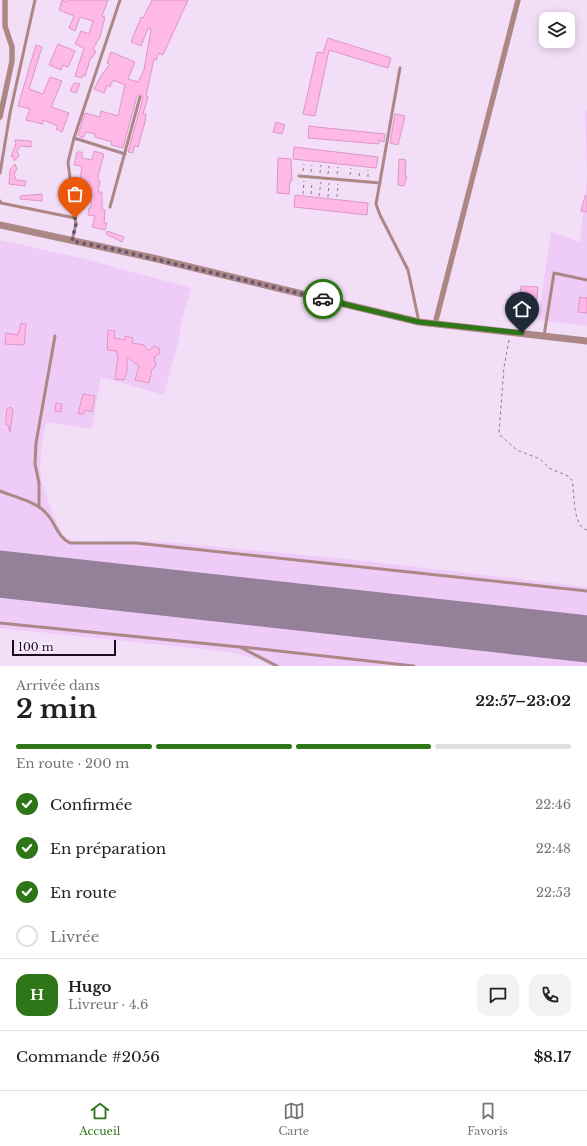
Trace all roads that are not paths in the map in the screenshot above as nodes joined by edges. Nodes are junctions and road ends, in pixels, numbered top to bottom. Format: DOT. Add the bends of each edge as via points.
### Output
graph roads {
  1 [pos="6,0"];
  2 [pos="35,0"];
  3 [pos="120,0"];
  4 [pos="518,0"];
  5 [pos="400,68"];
  6 [pos="140,97"];
  7 [pos="0,117"];
  8 [pos="74,138"];
  9 [pos="125,154"];
  10 [pos="0,173"];
  11 [pos="302,176"];
  12 [pos="380,182"];
  13 [pos="0,201"];
  14 [pos="110,207"];
  15 [pos="75,218"];
  16 [pos="0,225"];
  17 [pos="72,241"];
  18 [pos="587,280"];
  19 [pos="419,322"];
  20 [pos="435,324"];
  21 [pos="55,336"];
  22 [pos="544,336"];
  23 [pos="587,342"];
  24 [pos="0,491"];
  25 [pos="39,507"];
  26 [pos="587,591"];
  27 [pos="0,623"];
  28 [pos="240,647"];
  29 [pos="277,666"];
  30 [pos="414,666"];
  1 -- 7 [label="street" via="5,26 12,47 12,61"];
  2 -- 10 [label="lane" via="10,113"];
  3 -- 8 [label="lane"];
  4 -- 20 [label="street"];
  5 -- 12 [label="lane"];
  6 -- 9 [label="lane"];
  8 -- 9 [label="lane"];
  8 -- 15 [label="lane" via="68,162"];
  9 -- 14 [label="lane"];
  11 -- 12 [label="lane"];
  12 -- 19 [label="lane" via="376,204 408,270"];
  13 -- 15 [label="lane"];
  15 -- 17 [label="lane"];
  16 -- 17 [label="street"];
  17 -- 19 [label="street"];
  18 -- 22 [label="lane" via="554,273"];
  19 -- 20 [label="street"];
  20 -- 22 [label="street"];
  21 -- 25 [label="lane" via="36,443"];
  22 -- 23 [label="street"];
  24 -- 25 [label="lane"];
  25 -- 26 [label="lane" via="48,516 62,539 70,543 136,543"];
  27 -- 28 [label="lane"];
  28 -- 29 [label="lane"];
  28 -- 30 [label="lane"];
}
